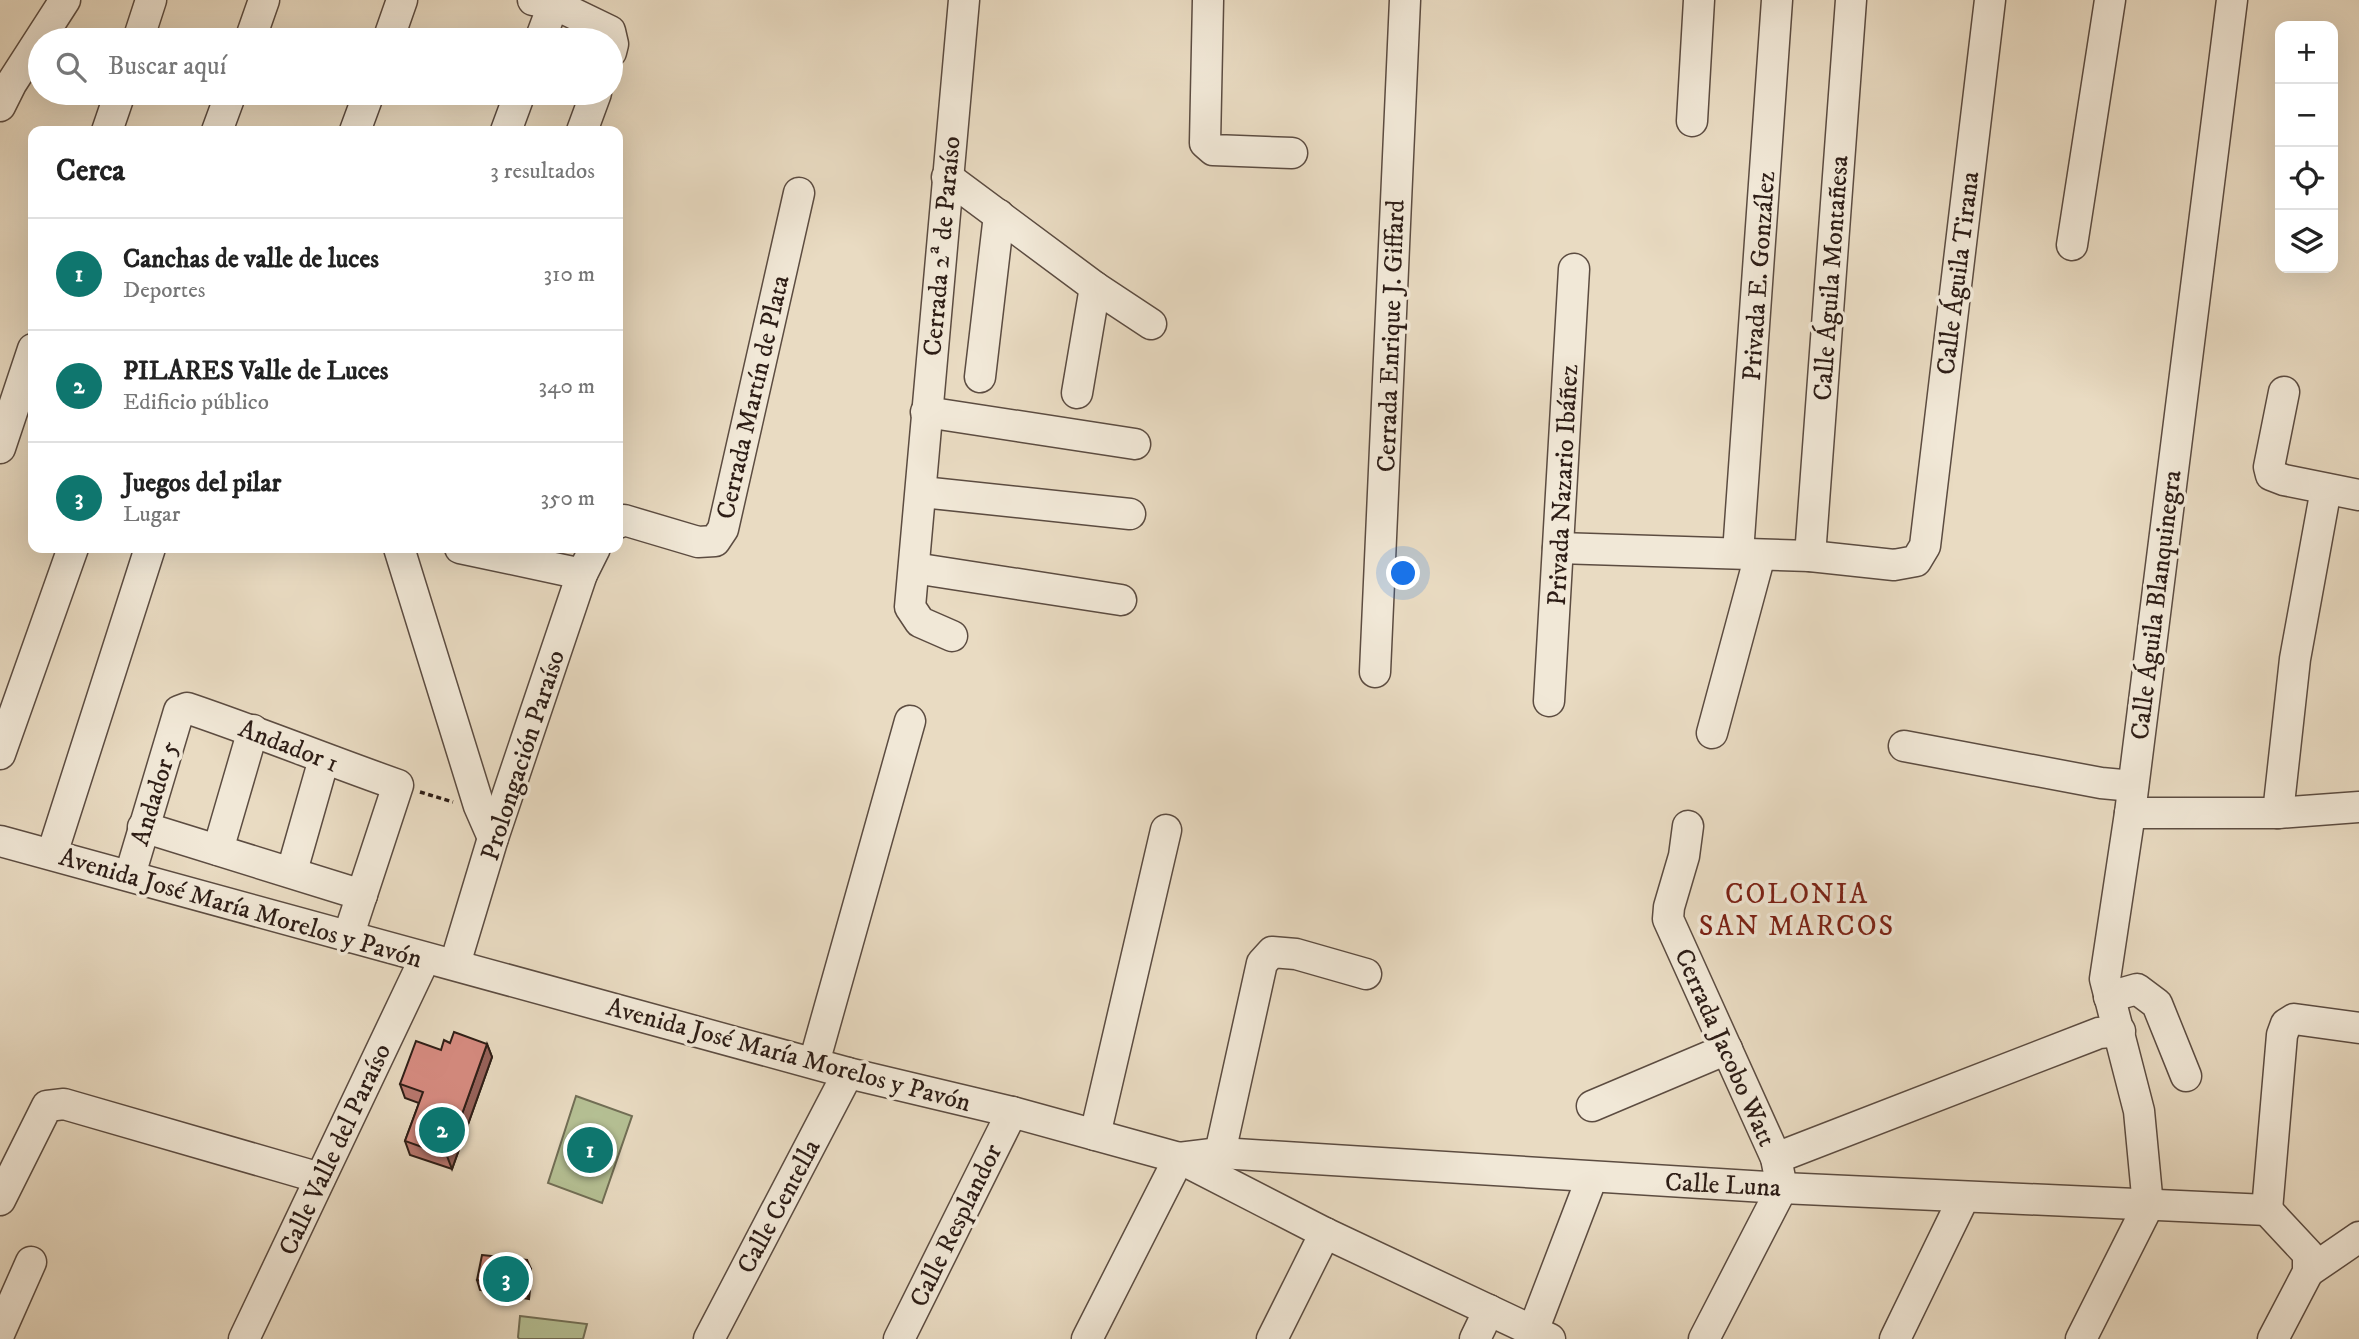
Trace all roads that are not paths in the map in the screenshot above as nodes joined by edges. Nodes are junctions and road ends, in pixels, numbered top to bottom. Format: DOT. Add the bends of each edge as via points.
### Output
graph roads {
  1 [pos="65,0"];
  2 [pos="264,0"];
  3 [pos="402,0"];
  4 [pos="964,0"];
  5 [pos="1208,0"];
  6 [pos="1405,0"];
  7 [pos="1699,0"];
  8 [pos="1777,0"];
  9 [pos="1851,0"];
  10 [pos="1990,0"];
  11 [pos="2110,0"];
  12 [pos="2232,0"];
  13 [pos="547,1"];
  14 [pos="149,5"];
  15 [pos="47,28"];
  16 [pos="142,28"];
  17 [pos="254,28"];
  18 [pos="392,28"];
  19 [pos="542,28"];
  20 [pos="604,28"];
  21 [pos="28,57"];
  22 [pos="116,105"];
  23 [pos="227,105"];
  24 [pos="365,105"];
  25 [pos="516,105"];
  26 [pos="592,105"];
  27 [pos="0,106"];
  28 [pos="1692,121"];
  29 [pos="109,126"];
  30 [pos="219,126"];
  31 [pos="357,126"];
  32 [pos="508,126"];
  33 [pos="584,126"];
  34 [pos="1292,153"];
  35 [pos="947,177"];
  36 [pos="799,193"];
  37 [pos="999,215"];
  38 [pos="2072,245"];
  39 [pos="1574,269"];
  40 [pos="1095,287"];
  41 [pos="1151,324"];
  42 [pos="28,364"];
  43 [pos="980,377"];
  44 [pos="2284,392"];
  45 [pos="1077,393"];
  46 [pos="926,412"];
  47 [pos="1135,444"];
  48 [pos="0,448"];
  49 [pos="2326,489"];
  50 [pos="922,492"];
  51 [pos="2359,495"];
  52 [pos="1130,514"];
  53 [pos="623,520"];
  54 [pos="1558,548"];
  55 [pos="71,553"];
  56 [pos="148,553"];
  57 [pos="402,553"];
  58 [pos="509,553"];
  59 [pos="1749,554"];
  60 [pos="1810,556"];
  61 [pos="588,561"];
  62 [pos="914,568"];
  63 [pos="1121,600"];
  64 [pos="952,636"];
  65 [pos="1375,671"];
  66 [pos="1549,701"];
  67 [pos="179,710"];
  68 [pos="910,721"];
  69 [pos="253,730"];
  70 [pos="1712,733"];
  71 [pos="1904,746"];
  72 [pos="0,754"];
  73 [pos="324,759"];
  74 [pos="2131,800"];
  75 [pos="2359,807"];
  76 [pos="2278,814"];
  77 [pos="1688,826"];
  78 [pos="144,827"];
  79 [pos="1166,830"];
  80 [pos="493,838"];
  81 [pos="218,850"];
  82 [pos="3,851"];
  83 [pos="52,854"];
  84 [pos="292,871"];
  85 [pos="130,875"];
  86 [pos="362,895"];
  87 [pos="348,937"];
  88 [pos="425,958"];
  89 [pos="456,964"];
  90 [pos="1366,974"];
  91 [pos="2109,997"];
  92 [pos="2359,1028"];
  93 [pos="2120,1031"];
  94 [pos="1727,1049"];
  95 [pos="814,1063"];
  96 [pos="848,1073"];
  97 [pos="2186,1076"];
  98 [pos="1592,1106"];
  99 [pos="1012,1112"];
  100 [pos="1095,1135"];
  101 [pos="1220,1153"];
  102 [pos="1180,1158"];
  103 [pos="1776,1158"];
  104 [pos="1592,1177"];
  105 [pos="320,1178"];
  106 [pos="1782,1188"];
  107 [pos="1964,1197"];
  108 [pos="0,1200"];
  109 [pos="2148,1206"];
  110 [pos="2267,1210"];
  111 [pos="1325,1233"];
  112 [pos="2359,1237"];
  113 [pos="30,1262"];
  114 [pos="2308,1272"];
  115 [pos="1489,1311"];
  116 [pos="0,1332"];
  117 [pos="1541,1335"];
  118 [pos="244,1339"];
  119 [pos="709,1339"];
  120 [pos="899,1339"];
  121 [pos="1087,1339"];
  122 [pos="1272,1339"];
  123 [pos="1475,1339"];
  124 [pos="1704,1339"];
  125 [pos="1895,1339"];
  126 [pos="2081,1339"];
  127 [pos="2273,1339"];
  1 -- 15 [label="street"];
  2 -- 17 [label="street"];
  3 -- 18 [label="street"];
  4 -- 35 [label="street, Cerrada 2ª de Paraíso"];
  5 -- 34 [label="street" via="1205,142 1213,150"];
  6 -- 65 [label="street, Cerrada Enrique J. Giffard"];
  7 -- 28 [label="street"];
  8 -- 59 [label="street, Privada E. González"];
  9 -- 60 [label="street, Calle Águila Montañesa"];
  10 -- 60 [label="street, Calle Águila Tirana" via="1925,546 1916,561 1894,565"];
  11 -- 38 [label="street"];
  12 -- 74 [label="street, Calle Águila Blanquinegra"];
  13 -- 19 [label="street"];
  13 -- 20 [label="street"];
  14 -- 16 [label="street"];
  21 -- 27 [label="street"];
  22 -- 29 [label="street"];
  23 -- 30 [label="street"];
  24 -- 31 [label="street"];
  25 -- 32 [label="street"];
  26 -- 33 [label="street"];
  35 -- 37 [label="street"];
  35 -- 46 [label="street, Cerrada 2ª de Paraíso"];
  36 -- 53 [label="street, Cerrada Martín de Plata" via="723,529 715,541 698,542"];
  37 -- 40 [label="street"];
  37 -- 43 [label="street"];
  39 -- 54 [label="street, Privada Nazario Ibáñez"];
  40 -- 41 [label="street"];
  40 -- 45 [label="street"];
  42 -- 48 [label="street"];
  44 -- 49 [label="street" via="2271,475"];
  46 -- 47 [label="street"];
  46 -- 50 [label="street, Cerrada 2ª de Paraíso"];
  49 -- 51 [label="street"];
  49 -- 76 [label="street" via="2295,659"];
  50 -- 52 [label="street"];
  50 -- 62 [label="street, Cerrada 2ª de Paraíso"];
  54 -- 59 [label="street"];
  54 -- 66 [label="street, Privada Nazario Ibáñez"];
  55 -- 72 [label="street"];
  56 -- 83 [label="street"];
  57 -- 80 [label="street" via="479,806"];
  58 -- 61 [label="street"];
  59 -- 60 [label="street"];
  59 -- 70 [label="street, Privada E. González"];
  61 -- 80 [label="street, Prolongación Paraíso"];
  62 -- 63 [label="street"];
  62 -- 64 [label="street, Cerrada 2ª de Paraíso" via="910,607 920,622"];
  67 -- 69 [label="street, Andador 1" via="187,708"];
  67 -- 78 [label="street, Andador 5"];
  68 -- 95 [label="street"];
  69 -- 73 [label="street, Andador 1"];
  69 -- 81 [label="street"];
  71 -- 74 [label="street" via="2101,783"];
  73 -- 84 [label="street"];
  73 -- 86 [label="street, Andador 1" via="398,785"];
  74 -- 76 [label="street"];
  74 -- 91 [label="street, Calle Águila Blanquinegra" via="2105,979"];
  75 -- 76 [label="street"];
  77 -- 94 [label="street, Cerrada Jacobo Watt" via="1668,919"];
  78 -- 81 [label="street"];
  78 -- 85 [label="street, Andador 5"];
  79 -- 100 [label="street"];
  80 -- 89 [label="street, Prolongación Paraíso"];
  81 -- 84 [label="street"];
  82 -- 83 [label="street, Avenida José María Morelos y Pavón"];
  83 -- 85 [label="street, Avenida José María Morelos y Pavón"];
  84 -- 86 [label="street"];
  85 -- 87 [label="street, Avenida José María Morelos y Pavón"];
  86 -- 87 [label="street"];
  87 -- 88 [label="street, Avenida José María Morelos y Pavón"];
  88 -- 89 [label="street, Avenida José María Morelos y Pavón"];
  88 -- 105 [label="street, Calle Valle del Paraíso"];
  89 -- 95 [label="street, Avenida José María Morelos y Pavón"];
  90 -- 101 [label="street" via="1296,954 1272,952 1262,963"];
  91 -- 93 [label="street, Calle Águila Blanquinegra"];
  91 -- 97 [label="street" via="2137,989 2157,1004"];
  92 -- 110 [label="street" via="2294,1019 2286,1024"];
  93 -- 103 [label="street" via="2099,1033"];
  93 -- 109 [label="street, Calle Águila Blanquinegra" via="2139,1111"];
  94 -- 98 [label="street"];
  94 -- 103 [label="street, Cerrada Jacobo Watt"];
  95 -- 96 [label="street, Avenida José María Morelos y Pavón"];
  96 -- 99 [label="street, Avenida José María Morelos y Pavón"];
  96 -- 119 [label="street, Calle Centella"];
  99 -- 100 [label="street, Avenida José María Morelos y Pavón"];
  99 -- 120 [label="street, Calle Resplandor"];
  100 -- 102 [label="street, Avenida José María Morelos y Pavón"];
  101 -- 102 [label="street, Calle Luna"];
  101 -- 104 [label="street, Calle Luna"];
  102 -- 111 [label="street, Avenida José María Morelos y Pavón"];
  102 -- 121 [label="street"];
  103 -- 106 [label="street, Cerrada Jacobo Watt"];
  104 -- 106 [label="street, Calle Luna"];
  104 -- 117 [label="street"];
  105 -- 108 [label="street" via="64,1104 47,1106"];
  105 -- 118 [label="street, Calle Valle del Paraíso"];
  106 -- 107 [label="street, Calle Luna"];
  106 -- 124 [label="street"];
  107 -- 109 [label="street, Calle Luna"];
  107 -- 125 [label="street"];
  109 -- 110 [label="street, Calle Luna"];
  109 -- 126 [label="street"];
  110 -- 114 [label="street" via="2308,1254"];
  111 -- 115 [label="street, Avenida José María Morelos y Pavón"];
  111 -- 122 [label="street"];
  112 -- 114 [label="street"];
  113 -- 116 [label="street"];
  114 -- 127 [label="street"];
  115 -- 117 [label="street, Avenida José María Morelos y Pavón"];
  115 -- 123 [label="street"];
}
